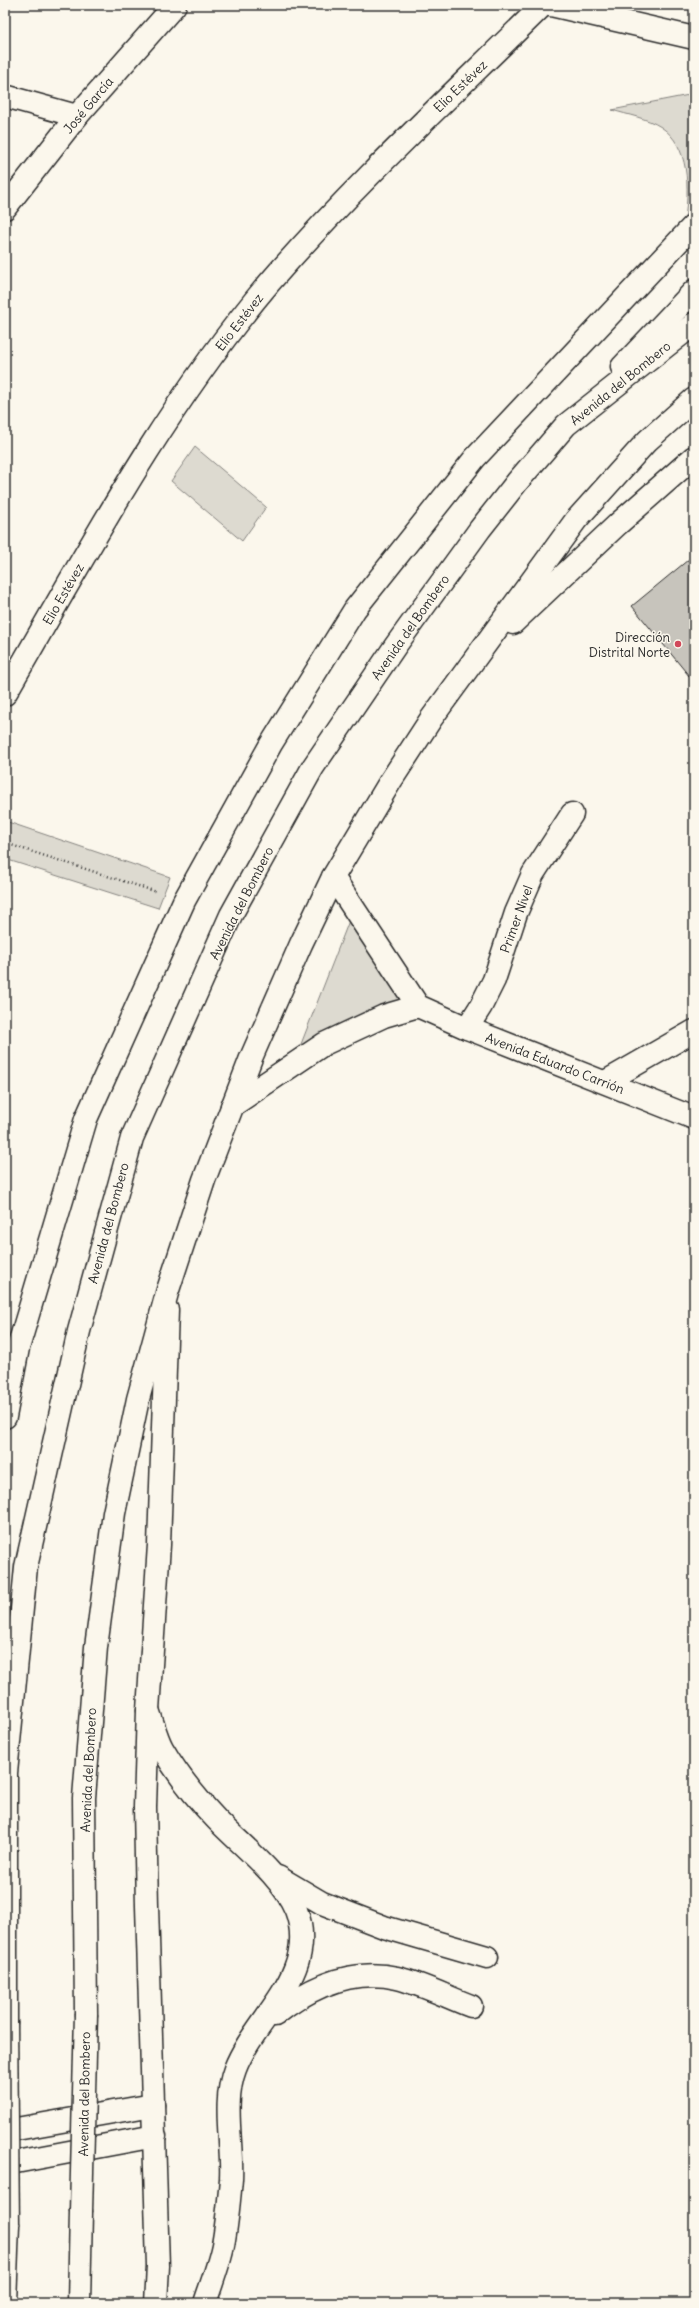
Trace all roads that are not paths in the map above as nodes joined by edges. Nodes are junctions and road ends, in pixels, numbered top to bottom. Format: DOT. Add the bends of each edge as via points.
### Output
graph roads {
  1 [pos="175,5"];
  2 [pos="543,5"];
  3 [pos="551,5"];
  4 [pos="623,5"];
  5 [pos="591,15"];
  6 [pos="694,38"];
  7 [pos="5,96"];
  8 [pos="77,116"];
  9 [pos="5,208"];
  10 [pos="694,224"];
  11 [pos="694,291"];
  12 [pos="694,324"];
  13 [pos="694,398"];
  14 [pos="566,426"];
  15 [pos="694,457"];
  16 [pos="472,663"];
  17 [pos="5,694"];
  18 [pos="572,814"];
  19 [pos="333,877"];
  20 [pos="418,1006"];
  21 [pos="467,1028"];
  22 [pos="694,1031"];
  23 [pos="605,1082"];
  24 [pos="232,1106"];
  25 [pos="694,1118"];
  26 [pos="167,1293"];
  27 [pos="5,1417"];
  28 [pos="148,1710"];
  29 [pos="268,1871"];
  30 [pos="487,1956"];
  31 [pos="471,2006"];
  32 [pos="262,2025"];
  33 [pos="153,2105"];
  34 [pos="5,2131"];
  35 [pos="155,2136"];
  36 [pos="5,2164"];
  37 [pos="5,2303"];
  38 [pos="79,2303"];
  39 [pos="156,2303"];
  40 [pos="205,2303"];
  1 -- 8 [label="main road, José García"];
  2 -- 17 [label="main road, Elio Estévez" via="405,139 270,283 159,430 112,506"];
  3 -- 5 [label="main road"];
  4 -- 5 [label="main road"];
  5 -- 6 [label="main road"];
  7 -- 8 [label="main road"];
  8 -- 9 [label="main road, José García"];
  10 -- 27 [label="main road" via="475,458 355,608 271,744 184,901 86,1119 18,1348"];
  11 -- 14 [label="main road"];
  12 -- 14 [label="main road, Avenida del Bombero"];
  13 -- 16 [label="main road" via="647,441 576,520"];
  14 -- 37 [label="main road, Avenida del Bombero, bridge" via="480,529 396,645 313,767 231,915 132,1138 79,1331 26,1567 6,1773 8,2225"];
  15 -- 16 [label="main road" via="618,524"];
  16 -- 19 [label="main road, Avenida del Bombero" via="390,782"];
  18 -- 21 [label="main road, Primer Nivel" via="533,874 516,913 494,980"];
  19 -- 20 [label="main road"];
  19 -- 24 [label="main road, Avenida del Bombero" via="298,951"];
  20 -- 21 [label="main road, Avenida Eduardo Carrión"];
  20 -- 24 [label="main road" via="384,1016 324,1044"];
  21 -- 23 [label="main road, Avenida Eduardo Carrión"];
  22 -- 23 [label="main road"];
  23 -- 25 [label="main road, Avenida Eduardo Carrión"];
  24 -- 26 [label="main road, Avenida del Bombero" via="204,1180"];
  26 -- 28 [label="main road, Avenida del Bombero" via="159,1545"];
  26 -- 38 [label="main road, Avenida del Bombero, bridge" via="138,1399 114,1513 96,1647 84,1798 86,2014"];
  28 -- 29 [label="main road" via="162,1747 178,1773 216,1819"];
  28 -- 33 [label="main road, Avenida del Bombero" via="146,1899"];
  29 -- 30 [label="main road" via="329,1906 384,1927"];
  29 -- 32 [label="main road" via="287,1894 296,1910 301,1929 299,1954 293,1974"];
  31 -- 32 [label="main road" via="397,1978 371,1975 346,1978 322,1985 299,1996"];
  32 -- 40 [label="main road" via="235,2070 230,2097 231,2178 222,2247"];
  33 -- 34 [label="main road"];
  33 -- 35 [label="main road, Avenida del Bombero"];
  35 -- 36 [label="main road"];
  35 -- 39 [label="main road, Avenida del Bombero" via="158,2266"];
}
